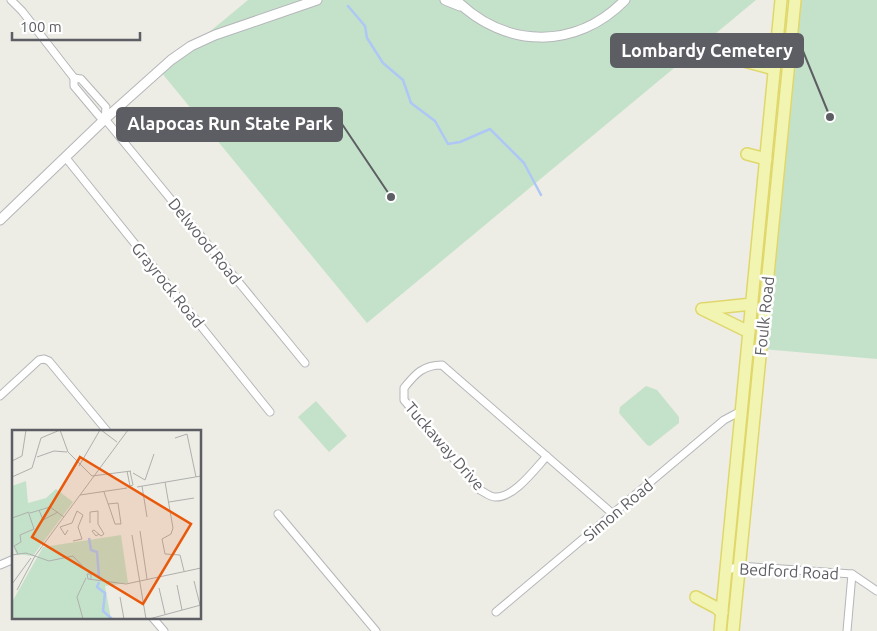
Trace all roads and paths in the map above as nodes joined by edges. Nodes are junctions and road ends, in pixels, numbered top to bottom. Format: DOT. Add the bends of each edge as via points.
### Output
graph roads {
  1 [pos="11,0"];
  2 [pos="317,0"];
  3 [pos="445,0"];
  4 [pos="456,0"];
  5 [pos="625,0"];
  6 [pos="781,0"];
  7 [pos="795,0"];
  8 [pos="465,8"];
  9 [pos="776,51"];
  10 [pos="774,70"];
  11 [pos="74,78"];
  12 [pos="105,119"];
  13 [pos="747,154"];
  14 [pos="66,158"];
  15 [pos="766,159"];
  16 [pos="0,220"];
  17 [pos="759,233"];
  18 [pos="772,234"];
  19 [pos="752,304"];
  20 [pos="749,332"];
  21 [pos="305,363"];
  22 [pos="0,396"];
  23 [pos="742,411"];
  24 [pos="270,412"];
  25 [pos="105,430"];
  26 [pos="547,456"];
  27 [pos="278,514"];
  28 [pos="613,514"];
  29 [pos="12,560"];
  30 [pos="0,564"];
  31 [pos="739,566"];
  32 [pos="726,570"];
  33 [pos="852,574"];
  34 [pos="877,591"];
  35 [pos="696,597"];
  36 [pos="496,612"];
  37 [pos="722,613"];
  38 [pos="153,618"];
  39 [pos="164,631"];
  40 [pos="376,631"];
  41 [pos="720,631"];
  42 [pos="733,631"];
  43 [pos="847,631"];
  1 -- 11 [label="street"];
  2 -- 12 [label="street" via="232,28 191,46 162,66"];
  3 -- 8 [label="street"];
  4 -- 8 [label="street"];
  5 -- 8 [label="street" via="603,20 588,28 537,38 503,31"];
  6 -- 9 [label="main road, Foulk Road"];
  7 -- 18 [label="main road, Foulk Road"];
  9 -- 10 [label="main road, Foulk Road"];
  9 -- 10 [label="main road" via="740,56"];
  10 -- 15 [label="main road, Foulk Road"];
  11 -- 12 [label="street" via="74,86"];
  11 -- 12 [label="street" via="81,79 106,107"];
  12 -- 14 [label="street"];
  12 -- 21 [label="street, Delwood Road"];
  13 -- 15 [label="main road"];
  14 -- 16 [label="street"];
  14 -- 24 [label="street, Grayrock Road"];
  15 -- 17 [label="main road, Foulk Road"];
  17 -- 18 [label="street"];
  17 -- 19 [label="main road, Foulk Road"];
  18 -- 31 [label="main road, Foulk Road"];
  19 -- 20 [label="main road, Foulk Road"];
  19 -- 20 [label="main road" via="702,309"];
  20 -- 23 [label="main road, Foulk Road"];
  22 -- 25 [label="street" via="38,360 44,359"];
  23 -- 28 [label="street, Simon Road" via="724,420"];
  23 -- 32 [label="main road, Foulk Road"];
  26 -- 26 [label="street, Tuckaway Drive" via="442,365 430,365 414,375 404,388 404,400 480,490 494,497 518,488"];
  26 -- 28 [label="street, Tuckaway Drive"];
  27 -- 40 [label="street"];
  28 -- 36 [label="street, Simon Road"];
  29 -- 30 [label="street"];
  31 -- 32 [label="street, Bedford Road"];
  31 -- 33 [label="street, Bedford Road"];
  31 -- 42 [label="main road, Foulk Road"];
  32 -- 37 [label="main road, Foulk Road"];
  33 -- 34 [label="street, Bedford Road"];
  33 -- 43 [label="street"];
  35 -- 37 [label="main road"];
  37 -- 41 [label="main road, Foulk Road"];
  38 -- 39 [label="street"];
}
